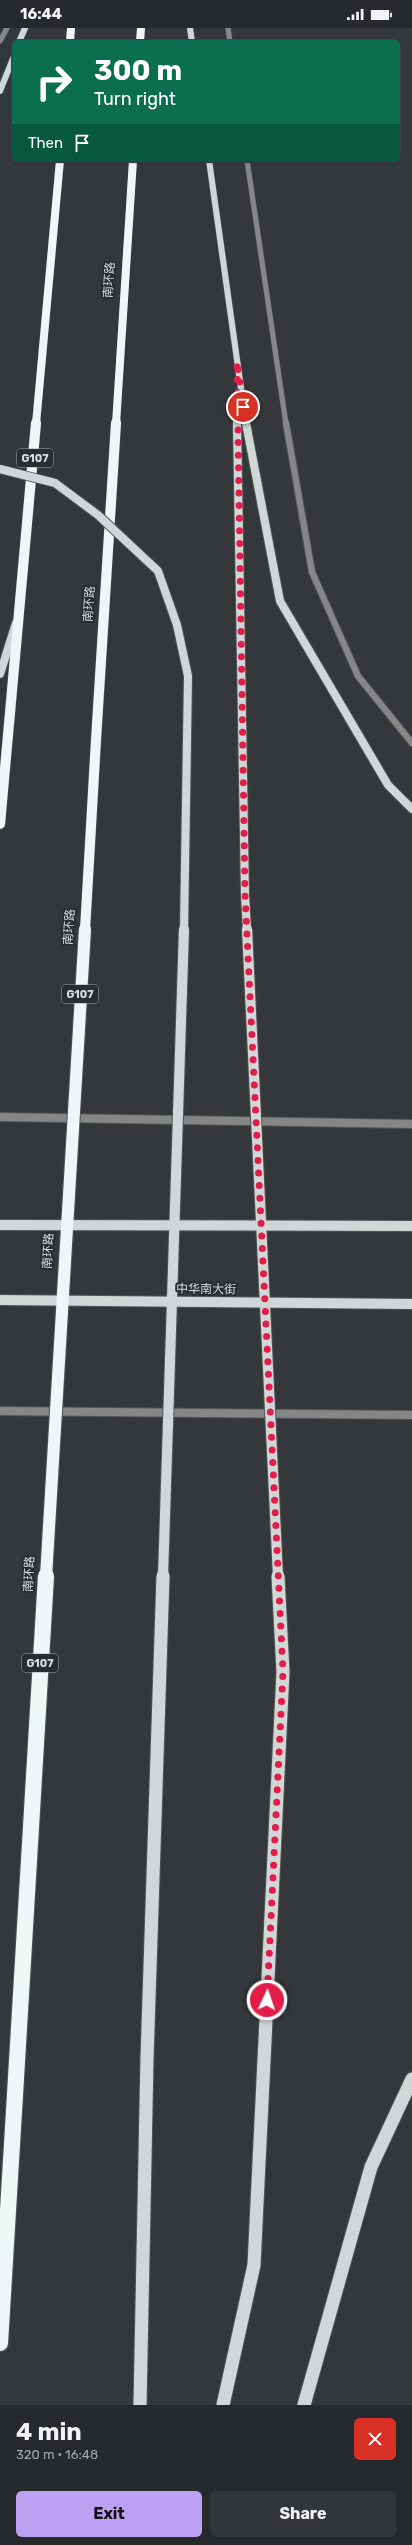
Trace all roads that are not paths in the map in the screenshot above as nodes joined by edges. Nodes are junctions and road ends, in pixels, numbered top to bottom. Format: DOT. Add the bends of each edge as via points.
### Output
graph roads {
  1 [pos="7,28"];
  2 [pos="25,28"];
  3 [pos="71,28"];
  4 [pos="141,28"];
  5 [pos="190,28"];
  6 [pos="228,28"];
  7 [pos="20,40"];
  8 [pos="70,40"];
  9 [pos="140,40"];
  10 [pos="192,40"];
  11 [pos="230,40"];
  12 [pos="0,41"];
  13 [pos="12,61"];
  14 [pos="0,91"];
  15 [pos="60,162"];
  16 [pos="133,162"];
  17 [pos="208,162"];
  18 [pos="248,162"];
  19 [pos="237,362"];
  20 [pos="0,468"];
  21 [pos="22,604"];
  22 [pos="0,674"];
  23 [pos="412,743"];
  24 [pos="412,809"];
  25 [pos="0,824"];
  26 [pos="0,1117"];
  27 [pos="412,1124"];
  28 [pos="0,1225"];
  29 [pos="412,1226"];
  30 [pos="0,1300"];
  31 [pos="412,1304"];
  32 [pos="0,1411"];
  33 [pos="412,1415"];
  34 [pos="412,2079"];
  35 [pos="0,2343"];
  36 [pos="140,2405"];
  37 [pos="223,2405"];
  38 [pos="304,2405"];
  1 -- 12 [label="street"];
  2 -- 7 [label="main road"];
  3 -- 8 [label="highway"];
  4 -- 9 [label="highway"];
  5 -- 10 [label="main road"];
  6 -- 11 [label="street"];
  13 -- 14 [label="main road"];
  15 -- 21 [label="highway, G107"];
  16 -- 35 [label="highway, 南环路 / G107, bridge"];
  17 -- 19 [label="main road"];
  18 -- 23 [label="street" via="291,458 312,572 358,676"];
  19 -- 24 [label="main road" via="250,453 280,601 388,785"];
  19 -- 37 [label="main road, bridge" via="245,894 283,1672 254,2265"];
  20 -- 36 [label="main road, bridge" via="55,483 98,515 158,570 178,625 188,676 186,888 147,2058"];
  21 -- 22 [label="main road"];
  21 -- 25 [label="highway, G107"];
  26 -- 27 [label="street"];
  28 -- 29 [label="main road, bridge"];
  30 -- 31 [label="main road, 中华南大街, bridge"];
  32 -- 33 [label="street"];
  34 -- 38 [label="main road" via="371,2167"];
}
